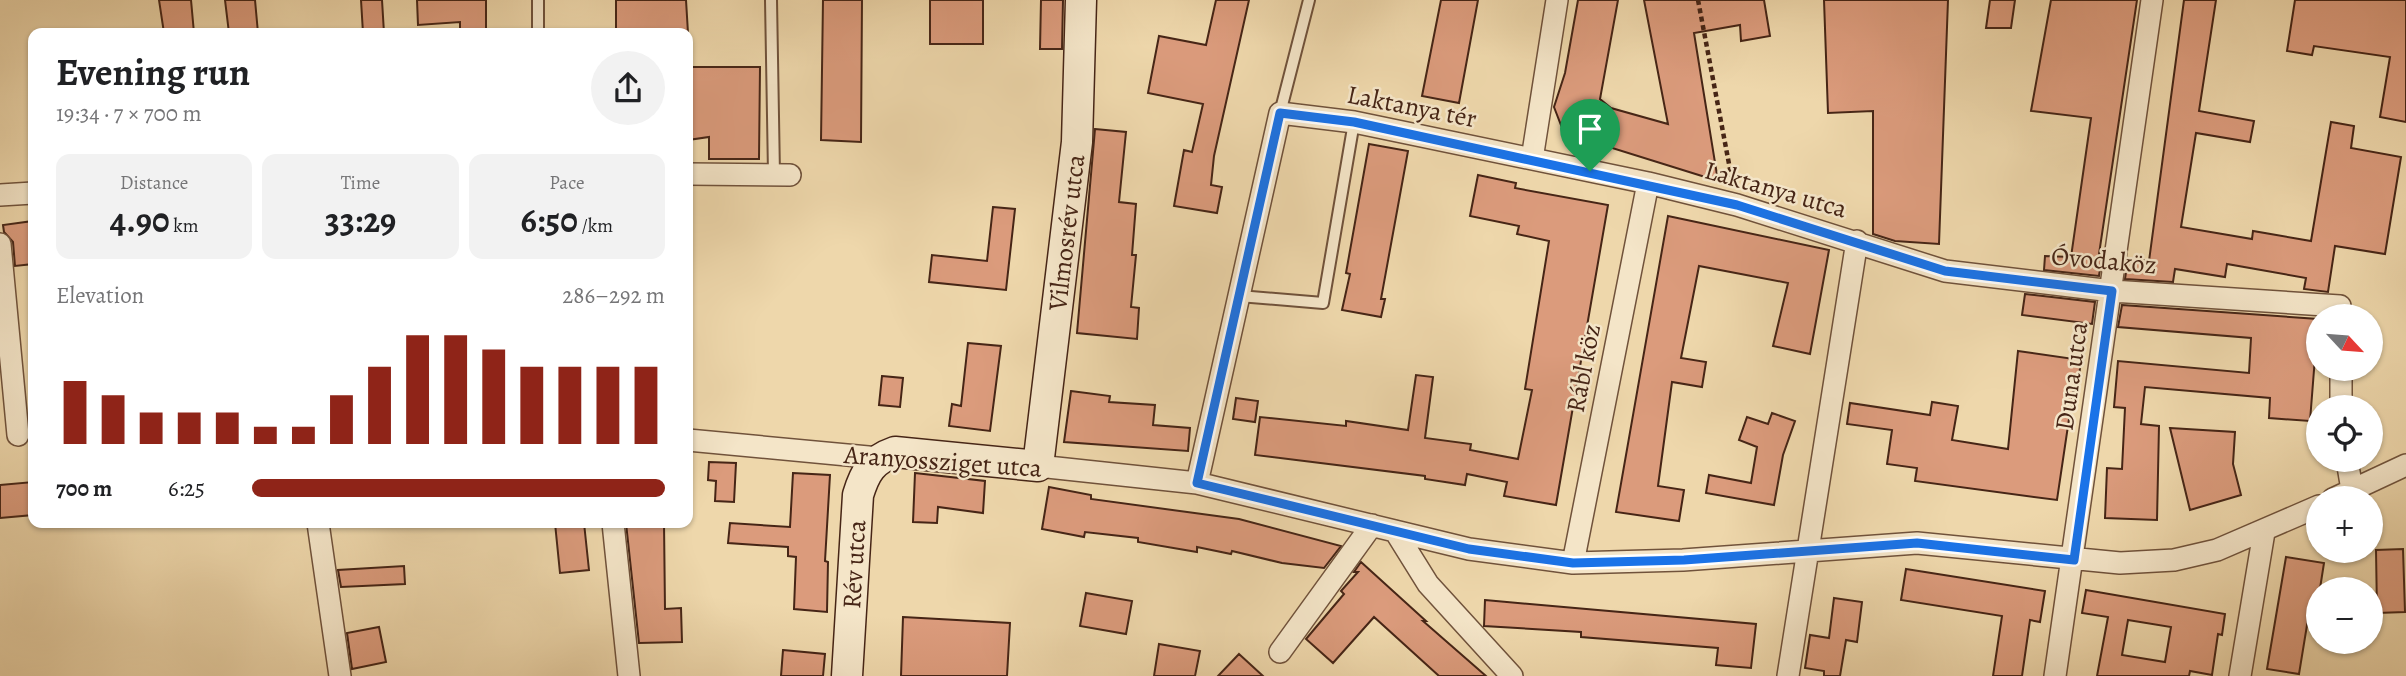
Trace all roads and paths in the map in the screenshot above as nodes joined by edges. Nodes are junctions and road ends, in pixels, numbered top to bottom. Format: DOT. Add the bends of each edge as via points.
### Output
graph roads {
  1 [pos="538,0"];
  2 [pos="771,0"];
  3 [pos="1081,0"];
  4 [pos="1309,0"];
  5 [pos="1558,0"];
  6 [pos="1699,0"];
  7 [pos="2152,0"];
  8 [pos="538,28"];
  9 [pos="1280,113"];
  10 [pos="1354,122"];
  11 [pos="1532,159"];
  12 [pos="693,174"];
  13 [pos="782,174"];
  14 [pos="1647,183"];
  15 [pos="28,193"];
  16 [pos="0,195"];
  17 [pos="1737,205"];
  18 [pos="1857,241"];
  19 [pos="0,244"];
  20 [pos="2112,291"];
  21 [pos="1239,296"];
  22 [pos="2310,304"];
  23 [pos="17,435"];
  24 [pos="693,440"];
  25 [pos="879,458"];
  26 [pos="1038,466"];
  27 [pos="2406,466"];
  28 [pos="1197,483"];
  29 [pos="2361,486"];
  30 [pos="2306,512"];
  31 [pos="1372,526"];
  32 [pos="319,528"];
  33 [pos="614,528"];
  34 [pos="1395,531"];
  35 [pos="2264,532"];
  36 [pos="1808,549"];
  37 [pos="2074,560"];
  38 [pos="1573,563"];
  39 [pos="1280,652"];
  40 [pos="340,676"];
  41 [pos="629,676"];
  42 [pos="847,676"];
  43 [pos="1512,676"];
  44 [pos="1788,676"];
  45 [pos="2055,676"];
  46 [pos="2240,676"];
  1 -- 8 [label="lane"];
  2 -- 13 [label="lane"];
  3 -- 26 [label="main road, Vilmosrév utca" via="1077,142"];
  4 -- 9 [label="lane"];
  5 -- 11 [label="street"];
  6 -- 17 [label="path"];
  7 -- 20 [label="street, Duna utca"];
  9 -- 10 [label="street, Laktanya tér"];
  9 -- 21 [label="street"];
  10 -- 11 [label="street, Laktanya tér"];
  10 -- 21 [label="lane" via="1323,303"];
  11 -- 14 [label="street, Laktanya utca"];
  12 -- 13 [label="street"];
  14 -- 17 [label="street, Laktanya utca"];
  14 -- 38 [label="street, Rábl köz"];
  15 -- 16 [label="street"];
  17 -- 18 [label="street, Laktanya utca"];
  18 -- 20 [label="street, Óvodaköz" via="1945,271"];
  18 -- 36 [label="street, Laktanya utca"];
  19 -- 23 [label="street"];
  20 -- 22 [label="street, Óvodaköz"];
  20 -- 37 [label="street, Duna utca"];
  21 -- 28 [label="street"];
  24 -- 25 [label="street, Aranyossziget utca"];
  25 -- 26 [label="main road, Aranyossziget utca" via="895,452"];
  25 -- 42 [label="main road, Rév utca" via="866,472 858,495"];
  26 -- 28 [label="street, Aranyossziget utca"];
  27 -- 29 [label="street"];
  28 -- 31 [label="street, Aranyossziget utca"];
  30 -- 35 [label="street, Aranyossziget utca"];
  31 -- 34 [label="street, Aranyossziget utca"];
  31 -- 39 [label="street"];
  32 -- 40 [label="street"];
  33 -- 41 [label="street"];
  34 -- 38 [label="street, Aranyossziget utca" via="1469,549"];
  34 -- 43 [label="street" via="1428,584"];
  35 -- 37 [label="street, Aranyossziget utca" via="2174,560"];
  35 -- 46 [label="street"];
  36 -- 37 [label="street, Aranyossziget utca" via="1917,543"];
  36 -- 38 [label="street, Aranyossziget utca" via="1684,560"];
  36 -- 44 [label="street, Laktanya utca"];
  37 -- 45 [label="street, Duna utca"];
}
